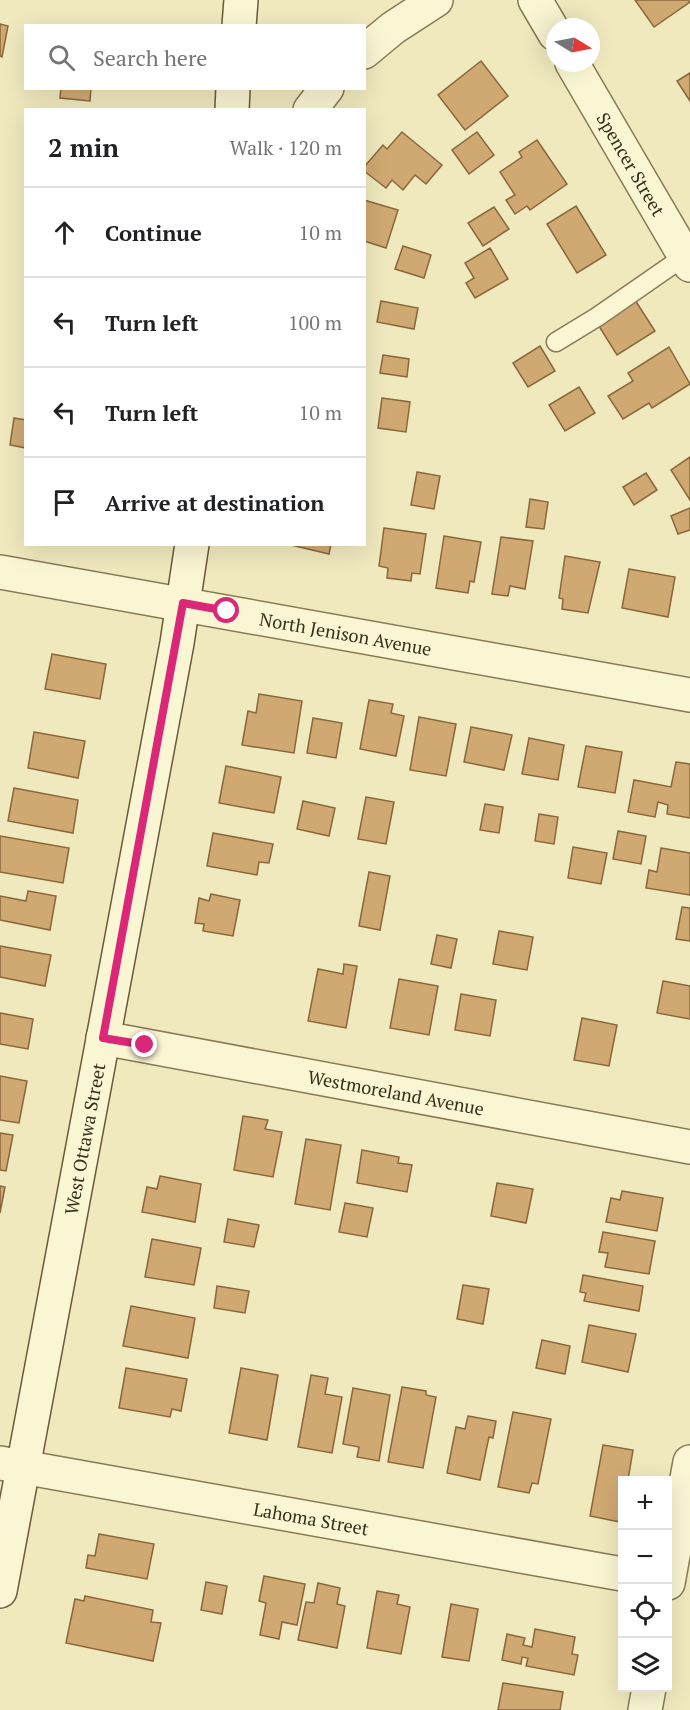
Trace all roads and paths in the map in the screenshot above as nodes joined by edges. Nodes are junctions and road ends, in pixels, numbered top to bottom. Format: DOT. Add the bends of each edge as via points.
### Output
graph roads {
  1 [pos="241,0"];
  2 [pos="436,0"];
  3 [pos="535,0"];
  4 [pos="546,19"];
  5 [pos="239,24"];
  6 [pos="366,50"];
  7 [pos="577,72"];
  8 [pos="233,90"];
  9 [pos="325,90"];
  10 [pos="232,108"];
  11 [pos="312,108"];
  12 [pos="687,261"];
  13 [pos="556,342"];
  14 [pos="192,546"];
  15 [pos="0,572"];
  16 [pos="183,603"];
  17 [pos="690,695"];
  18 [pos="103,1038"];
  19 [pos="690,1147"];
  20 [pos="690,1462"];
  21 [pos="11,1465"];
  22 [pos="672,1561"];
  23 [pos="618,1573"];
  24 [pos="0,1591"];
  25 [pos="648,1692"];
  26 [pos="645,1710"];
  1 -- 5 [label="street"];
  2 -- 6 [label="street"];
  3 -- 4 [label="street"];
  7 -- 12 [label="street, Spencer Street"];
  8 -- 10 [label="street"];
  9 -- 11 [label="street"];
  12 -- 13 [label="lane"];
  14 -- 16 [label="street, West Ottawa Street"];
  15 -- 16 [label="street, North Jenison Avenue"];
  16 -- 17 [label="street, North Jenison Avenue"];
  16 -- 18 [label="street, West Ottawa Street"];
  18 -- 19 [label="street, Westmoreland Avenue"];
  18 -- 21 [label="street, West Ottawa Street"];
  20 -- 22 [label="street"];
  21 -- 23 [label="street, Lahoma Street"];
  21 -- 24 [label="street, West Ottawa Street"];
  25 -- 26 [label="street"];
}
